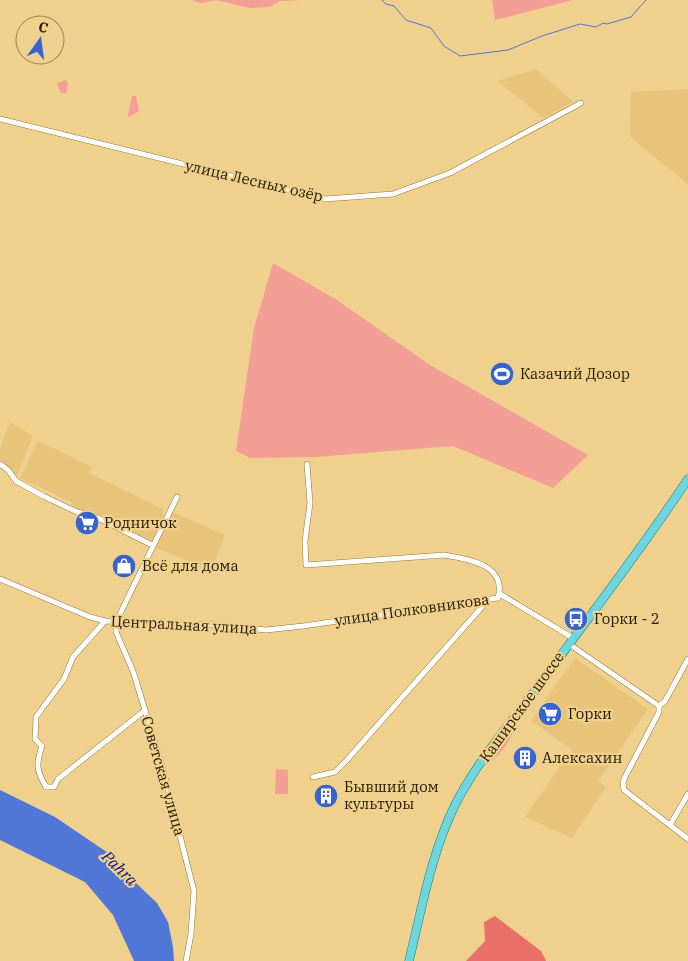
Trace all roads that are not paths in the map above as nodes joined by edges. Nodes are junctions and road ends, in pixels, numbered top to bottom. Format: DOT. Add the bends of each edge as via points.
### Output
graph roads {
  1 [pos="581,104"];
  2 [pos="0,119"];
  3 [pos="0,464"];
  4 [pos="307,464"];
  5 [pos="688,479"];
  6 [pos="177,497"];
  7 [pos="152,545"];
  8 [pos="0,579"];
  9 [pos="500,594"];
  10 [pos="489,600"];
  11 [pos="105,621"];
  12 [pos="116,622"];
  13 [pos="287,628"];
  14 [pos="571,641"];
  15 [pos="688,659"];
  16 [pos="658,706"];
  17 [pos="144,711"];
  18 [pos="313,777"];
  19 [pos="688,794"];
  20 [pos="670,825"];
  21 [pos="688,839"];
  22 [pos="186,961"];
  23 [pos="410,961"];
  1 -- 2 [label="street, улица Лесных озёр" via="450,174 393,194 324,199"];
  3 -- 7 [label="street" via="16,481 43,496 96,517"];
  4 -- 9 [label="street, улица Полковникова" via="310,503 306,565 444,554 464,558 494,571"];
  5 -- 14 [label="main road, Каширское шоссе"];
  6 -- 7 [label="street"];
  7 -- 12 [label="street"];
  8 -- 11 [label="street, Центральная улица"];
  9 -- 10 [label="street, улица Полковникова" via="498,598"];
  9 -- 14 [label="street"];
  10 -- 13 [label="street, улица Полковникова"];
  10 -- 18 [label="street" via="346,761 335,772"];
  11 -- 12 [label="street, Центральная улица"];
  11 -- 17 [label="street" via="73,657 64,678 36,717 35,739 42,746 38,774 46,786 54,787 58,778"];
  12 -- 13 [label="street, Центральная улица" via="209,624 266,630"];
  12 -- 17 [label="street, Советская улица" via="116,632 133,671"];
  14 -- 16 [label="street"];
  14 -- 23 [label="main road, Каширское шоссе" via="480,765 455,805 431,869"];
  15 -- 16 [label="street" via="665,701"];
  16 -- 20 [label="street" via="659,712 623,782 624,790"];
  17 -- 22 [label="street, Советская улица" via="163,770 194,891 192,934"];
  19 -- 20 [label="street"];
  20 -- 21 [label="street"];
}
